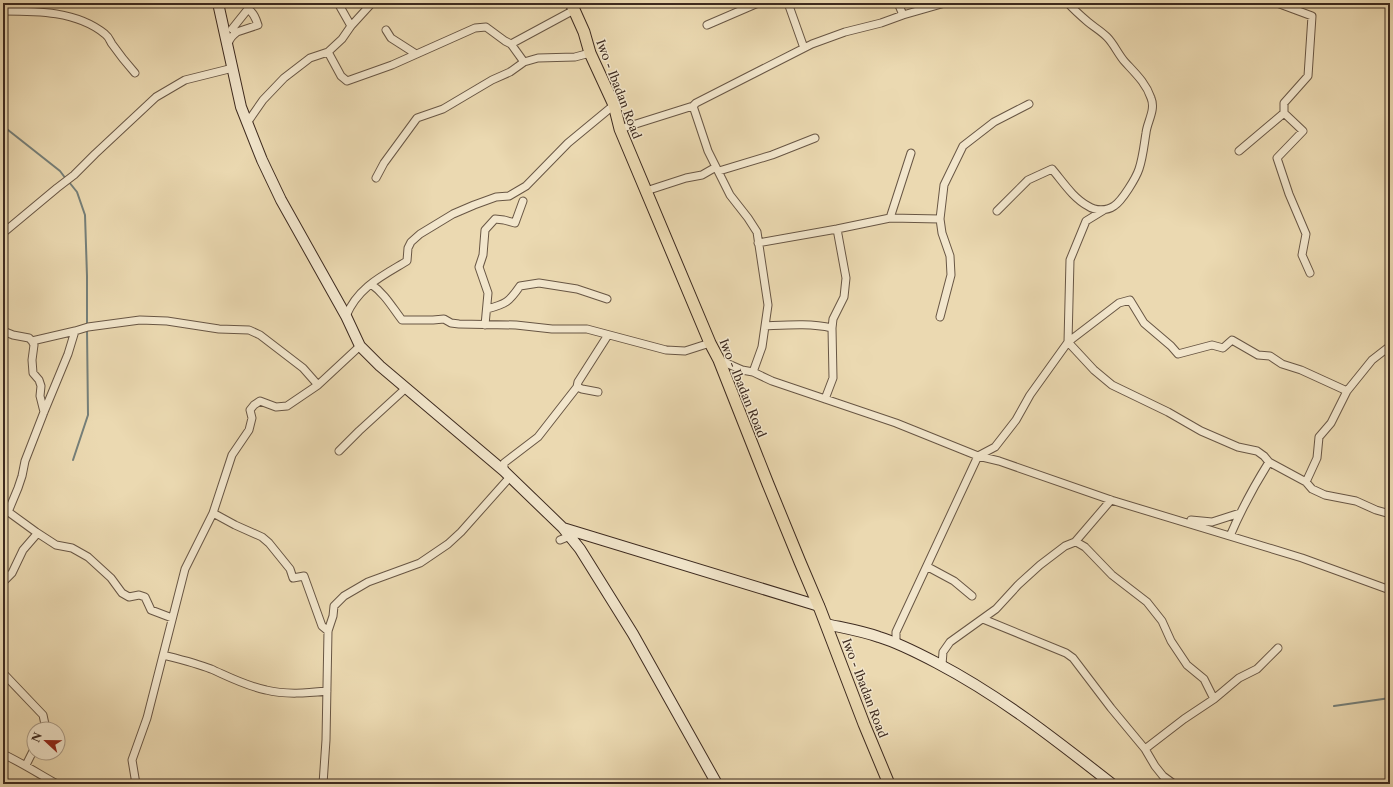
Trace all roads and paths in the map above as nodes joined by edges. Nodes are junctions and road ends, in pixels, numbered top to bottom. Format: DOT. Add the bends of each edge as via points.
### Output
graph roads {
  1 [pos="218,3"];
  2 [pos="338,3"];
  3 [pos="372,3"];
  4 [pos="758,3"];
  5 [pos="788,3"];
  6 [pos="898,3"];
  7 [pos="945,3"];
  8 [pos="1068,3"];
  9 [pos="1277,3"];
  10 [pos="573,7"];
  11 [pos="3,11"];
  12 [pos="903,15"];
  13 [pos="707,25"];
  14 [pos="351,26"];
  15 [pos="386,30"];
  16 [pos="236,32"];
  17 [pos="511,44"];
  18 [pos="227,45"];
  19 [pos="804,48"];
  20 [pos="328,52"];
  21 [pos="590,52"];
  22 [pos="416,54"];
  23 [pos="524,62"];
  24 [pos="233,68"];
  25 [pos="135,73"];
  26 [pos="614,104"];
  27 [pos="1029,104"];
  28 [pos="693,106"];
  29 [pos="1284,113"];
  30 [pos="247,123"];
  31 [pos="620,129"];
  32 [pos="815,138"];
  33 [pos="1239,151"];
  34 [pos="911,153"];
  35 [pos="717,169"];
  36 [pos="376,178"];
  37 [pos="646,192"];
  38 [pos="523,201"];
  39 [pos="1106,209"];
  40 [pos="996,211"];
  41 [pos="890,218"];
  42 [pos="940,219"];
  43 [pos="836,229"];
  44 [pos="3,233"];
  45 [pos="758,243"];
  46 [pos="1310,273"];
  47 [pos="371,284"];
  48 [pos="607,299"];
  49 [pos="487,309"];
  50 [pos="346,316"];
  51 [pos="940,317"];
  52 [pos="485,325"];
  53 [pos="765,326"];
  54 [pos="832,328"];
  55 [pos="81,329"];
  56 [pos="3,331"];
  57 [pos="608,335"];
  58 [pos="32,341"];
  59 [pos="1068,342"];
  60 [pos="710,343"];
  61 [pos="360,346"];
  62 [pos="1390,346"];
  63 [pos="719,360"];
  64 [pos="753,372"];
  65 [pos="318,385"];
  66 [pos="577,387"];
  67 [pos="406,388"];
  68 [pos="1347,391"];
  69 [pos="598,392"];
  70 [pos="825,399"];
  71 [pos="44,412"];
  72 [pos="339,451"];
  73 [pos="978,456"];
  74 [pos="1269,462"];
  75 [pos="506,474"];
  76 [pos="1306,482"];
  77 [pos="1111,500"];
  78 [pos="5,510"];
  79 [pos="213,513"];
  80 [pos="1240,513"];
  81 [pos="1390,514"];
  82 [pos="1180,520"];
  83 [pos="563,528"];
  84 [pos="36,532"];
  85 [pos="1230,536"];
  86 [pos="1074,542"];
  87 [pos="928,567"];
  88 [pos="3,582"];
  89 [pos="1390,590"];
  90 [pos="972,596"];
  91 [pos="819,606"];
  92 [pos="172,618"];
  93 [pos="983,618"];
  94 [pos="826,624"];
  95 [pos="328,631"];
  96 [pos="896,643"];
  97 [pos="1278,648"];
  98 [pos="163,655"];
  99 [pos="942,666"];
  100 [pos="3,673"];
  101 [pos="328,691"];
  102 [pos="1214,699"];
  103 [pos="44,721"];
  104 [pos="1145,749"];
  105 [pos="3,754"];
  106 [pos="28,761"];
  107 [pos="26,765"];
  108 [pos="57,784"];
  109 [pos="136,784"];
  110 [pos="323,784"];
  111 [pos="717,784"];
  112 [pos="889,784"];
  113 [pos="1112,784"];
  114 [pos="1174,784"];
  1 -- 18 [label="street"];
  2 -- 14 [label="street"];
  3 -- 14 [label="street"];
  4 -- 13 [label="street"];
  5 -- 19 [label="street"];
  6 -- 12 [label="street"];
  7 -- 12 [label="street"];
  8 -- 39 [label="street" via="1107,37 1138,76 1152,99 1153,106 1135,178 1114,206"];
  9 -- 29 [label="street" via="1312,16 1308,76 1284,104"];
  10 -- 17 [label="street"];
  10 -- 21 [label="main road, Iwo - Ibadan Road"];
  11 -- 25 [label="street" via="72,16 107,35"];
  12 -- 19 [label="street"];
  14 -- 20 [label="street"];
  15 -- 22 [label="street" via="391,38"];
  16 -- 18 [label="street" via="230,37"];
  17 -- 22 [label="street" via="482,26"];
  17 -- 23 [label="street"];
  18 -- 24 [label="street"];
  19 -- 28 [label="street"];
  20 -- 22 [label="street" via="341,76 347,81"];
  20 -- 30 [label="street" via="310,58 284,78 263,100"];
  21 -- 23 [label="street" via="575,57 538,58"];
  21 -- 26 [label="main road, Iwo - Ibadan Road"];
  23 -- 36 [label="street" via="443,109 417,118"];
  24 -- 30 [label="street" via="237,92"];
  24 -- 44 [label="street" via="185,80 156,97 74,175"];
  26 -- 31 [label="main road, Iwo - Ibadan Road"];
  26 -- 47 [label="street" via="568,143 526,186 509,196 496,197 453,214 420,234 408,248 407,261 384,273"];
  27 -- 42 [label="street" via="994,122 962,146 944,185"];
  28 -- 31 [label="street"];
  28 -- 35 [label="street" via="708,151"];
  29 -- 33 [label="street"];
  29 -- 46 [label="street" via="1303,131 1277,158 1306,234 1302,255"];
  30 -- 50 [label="street" via="281,200"];
  31 -- 37 [label="main road, Iwo - Ibadan Road"];
  32 -- 35 [label="street" via="772,155"];
  34 -- 41 [label="street"];
  35 -- 37 [label="street"];
  35 -- 45 [label="street" via="730,195 757,232"];
  37 -- 60 [label="main road, Iwo - Ibadan Road"];
  38 -- 49 [label="street" via="515,223 496,219 485,230 483,255 479,267 488,293"];
  39 -- 40 [label="street" via="1093,209 1088,206 1076,197 1052,169 1028,180"];
  39 -- 59 [label="street" via="1086,221 1070,260"];
  41 -- 42 [label="street"];
  41 -- 43 [label="street"];
  42 -- 51 [label="street" via="950,256 951,275"];
  43 -- 45 [label="street"];
  43 -- 54 [label="street" via="846,278 844,297"];
  45 -- 53 [label="street" via="768,305"];
  47 -- 50 [label="street" via="350,305"];
  47 -- 52 [label="street" via="390,302 402,320 444,319 451,323"];
  48 -- 49 [label="street" via="577,289 539,283 520,286 512,298 503,305"];
  49 -- 52 [label="street"];
  50 -- 61 [label="street"];
  52 -- 57 [label="street" via="587,329"];
  53 -- 54 [label="street" via="803,325"];
  53 -- 64 [label="street" via="762,347"];
  54 -- 70 [label="street" via="833,378"];
  55 -- 58 [label="street"];
  55 -- 65 [label="street" via="140,320 249,330 260,335 303,368"];
  55 -- 71 [label="street"];
  56 -- 58 [label="street"];
  57 -- 60 [label="street" via="666,350 685,351"];
  57 -- 66 [label="street"];
  58 -- 71 [label="street" via="33,373 39,380"];
  59 -- 68 [label="street" via="1119,303 1130,300 1144,323 1178,354 1212,345 1223,348 1232,340 1258,355 1270,356 1282,364"];
  59 -- 73 [label="street" via="995,447"];
  59 -- 74 [label="street" via="1112,385 1238,448 1257,451"];
  60 -- 63 [label="main road, Iwo - Ibadan Road"];
  61 -- 65 [label="street"];
  61 -- 67 [label="street"];
  62 -- 68 [label="street" via="1372,360"];
  63 -- 64 [label="street"];
  63 -- 91 [label="main road, Iwo - Ibadan Road" via="770,491"];
  64 -- 70 [label="street"];
  65 -- 79 [label="street" via="287,406 276,407 260,402 254,405 250,410 252,418 249,430 232,455"];
  66 -- 69 [label="street"];
  66 -- 75 [label="street" via="538,437 504,463"];
  67 -- 72 [label="street"];
  67 -- 75 [label="street"];
  68 -- 76 [label="street" via="1331,423 1319,437 1317,458"];
  70 -- 73 [label="street" via="896,423"];
  71 -- 78 [label="street" via="25,461 18,488"];
  73 -- 77 [label="street"];
  73 -- 87 [label="street"];
  74 -- 76 [label="street"];
  74 -- 80 [label="street"];
  75 -- 83 [label="street"];
  75 -- 95 [label="street" via="461,532 448,544 420,563 368,582 344,596 334,606"];
  76 -- 81 [label="street" via="1312,489 1325,495 1356,501"];
  77 -- 82 [label="street"];
  77 -- 86 [label="street"];
  78 -- 84 [label="street"];
  79 -- 92 [label="street" via="185,569"];
  79 -- 95 [label="street" via="262,537 290,569 293,578 304,576 322,626"];
  80 -- 82 [label="street" via="1212,522"];
  80 -- 85 [label="street"];
  82 -- 85 [label="street"];
  83 -- 91 [label="street"];
  83 -- 111 [label="street" via="565,538 580,549 633,634"];
  84 -- 88 [label="street" via="23,550 12,573"];
  84 -- 92 [label="street" via="56,545 72,548 88,558 129,598 139,595 145,597 151,610"];
  85 -- 89 [label="street" via="1302,558"];
  86 -- 93 [label="street" via="1040,565 996,609"];
  86 -- 102 [label="street" via="1085,547 1112,575 1147,602 1162,621 1171,641 1187,665 1204,679"];
  87 -- 90 [label="street" via="954,581"];
  87 -- 96 [label="street" via="896,632"];
  91 -- 94 [label="main road, Iwo - Ibadan Road"];
  92 -- 98 [label="street"];
  93 -- 99 [label="street" via="950,642 943,652"];
  93 -- 104 [label="street" via="1073,658"];
  94 -- 96 [label="street" via="871,634"];
  94 -- 112 [label="main road, Iwo - Ibadan Road"];
  95 -- 101 [label="street"];
  96 -- 99 [label="street"];
  97 -- 102 [label="street" via="1257,669 1239,678"];
  98 -- 101 [label="street" via="209,668 233,680 265,690 279,693"];
  98 -- 109 [label="street" via="147,718 132,760"];
  99 -- 113 [label="street" via="1028,719"];
  100 -- 103 [label="street" via="43,715"];
  101 -- 110 [label="street"];
  102 -- 104 [label="street"];
  104 -- 114 [label="street" via="1163,776"];
  105 -- 107 [label="street"];
  106 -- 107 [label="street"];
  107 -- 108 [label="street"];
}
